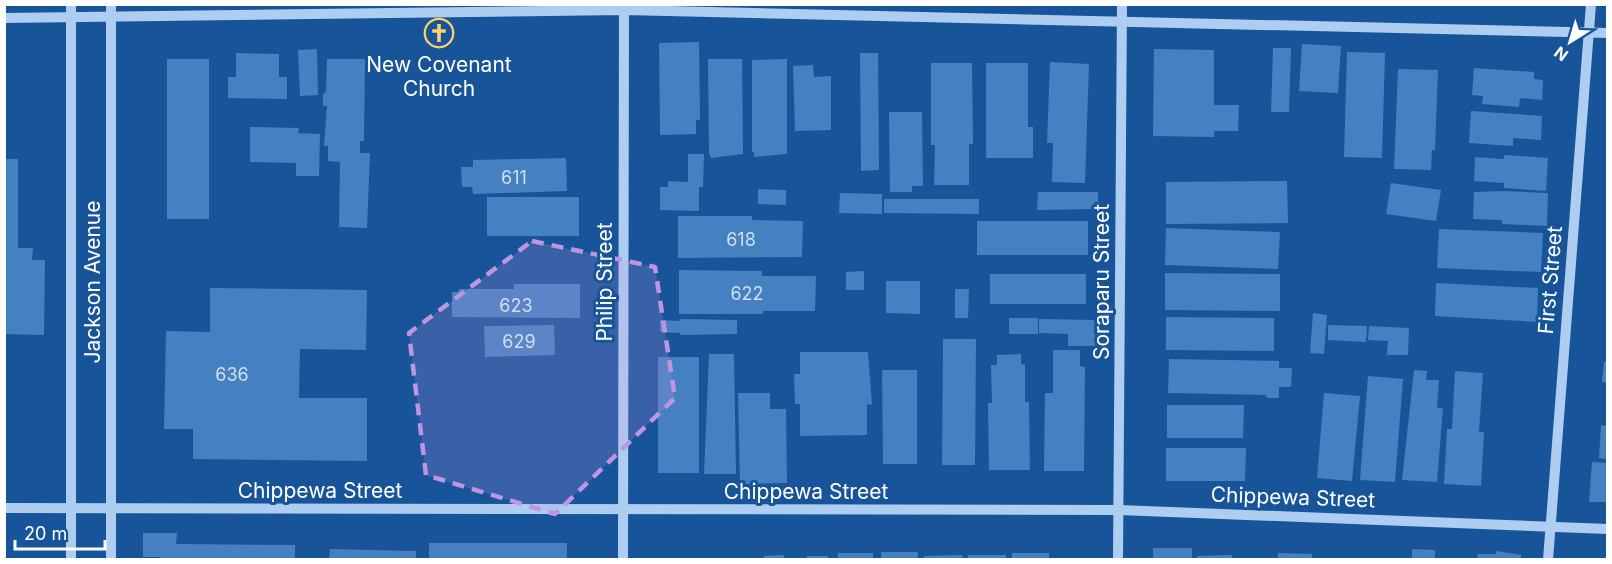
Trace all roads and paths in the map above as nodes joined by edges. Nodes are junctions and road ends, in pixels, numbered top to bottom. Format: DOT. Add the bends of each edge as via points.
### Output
graph roads {
  1 [pos="71,4"];
  2 [pos="111,4"];
  3 [pos="1122,4"];
  4 [pos="1591,4"];
  5 [pos="624,7"];
  6 [pos="111,17"];
  7 [pos="4,18"];
  8 [pos="71,18"];
  9 [pos="1122,20"];
  10 [pos="1589,32"];
  11 [pos="1608,33"];
  12 [pos="4,508"];
  13 [pos="71,509"];
  14 [pos="111,509"];
  15 [pos="1119,510"];
  16 [pos="624,511"];
  17 [pos="1550,526"];
  18 [pos="1608,529"];
  19 [pos="71,560"];
  20 [pos="111,560"];
  21 [pos="623,560"];
  22 [pos="1118,560"];
  23 [pos="1548,560"];
  1 -- 8 [label="street, Jackson Avenue"];
  2 -- 6 [label="street, Jackson Avenue"];
  3 -- 9 [label="street, Soraparu Street"];
  4 -- 10 [label="street, First Street"];
  5 -- 6 [label="street"];
  5 -- 9 [label="street"];
  5 -- 16 [label="street, Philip Street"];
  6 -- 8 [label="street"];
  6 -- 14 [label="street, Jackson Avenue"];
  7 -- 8 [label="street"];
  8 -- 13 [label="street, Jackson Avenue"];
  9 -- 10 [label="street"];
  9 -- 15 [label="street, Soraparu Street"];
  10 -- 11 [label="street"];
  10 -- 17 [label="street, First Street"];
  12 -- 13 [label="street, Chippewa Street"];
  13 -- 14 [label="street, Chippewa Street"];
  13 -- 19 [label="street, Jackson Avenue"];
  14 -- 16 [label="street, Chippewa Street"];
  14 -- 20 [label="street, Jackson Avenue"];
  15 -- 16 [label="street, Chippewa Street"];
  15 -- 17 [label="street, Chippewa Street"];
  15 -- 22 [label="street, Soraparu Street"];
  16 -- 21 [label="street, Philip Street"];
  17 -- 18 [label="street, Chippewa Street"];
  17 -- 23 [label="street, First Street"];
}
